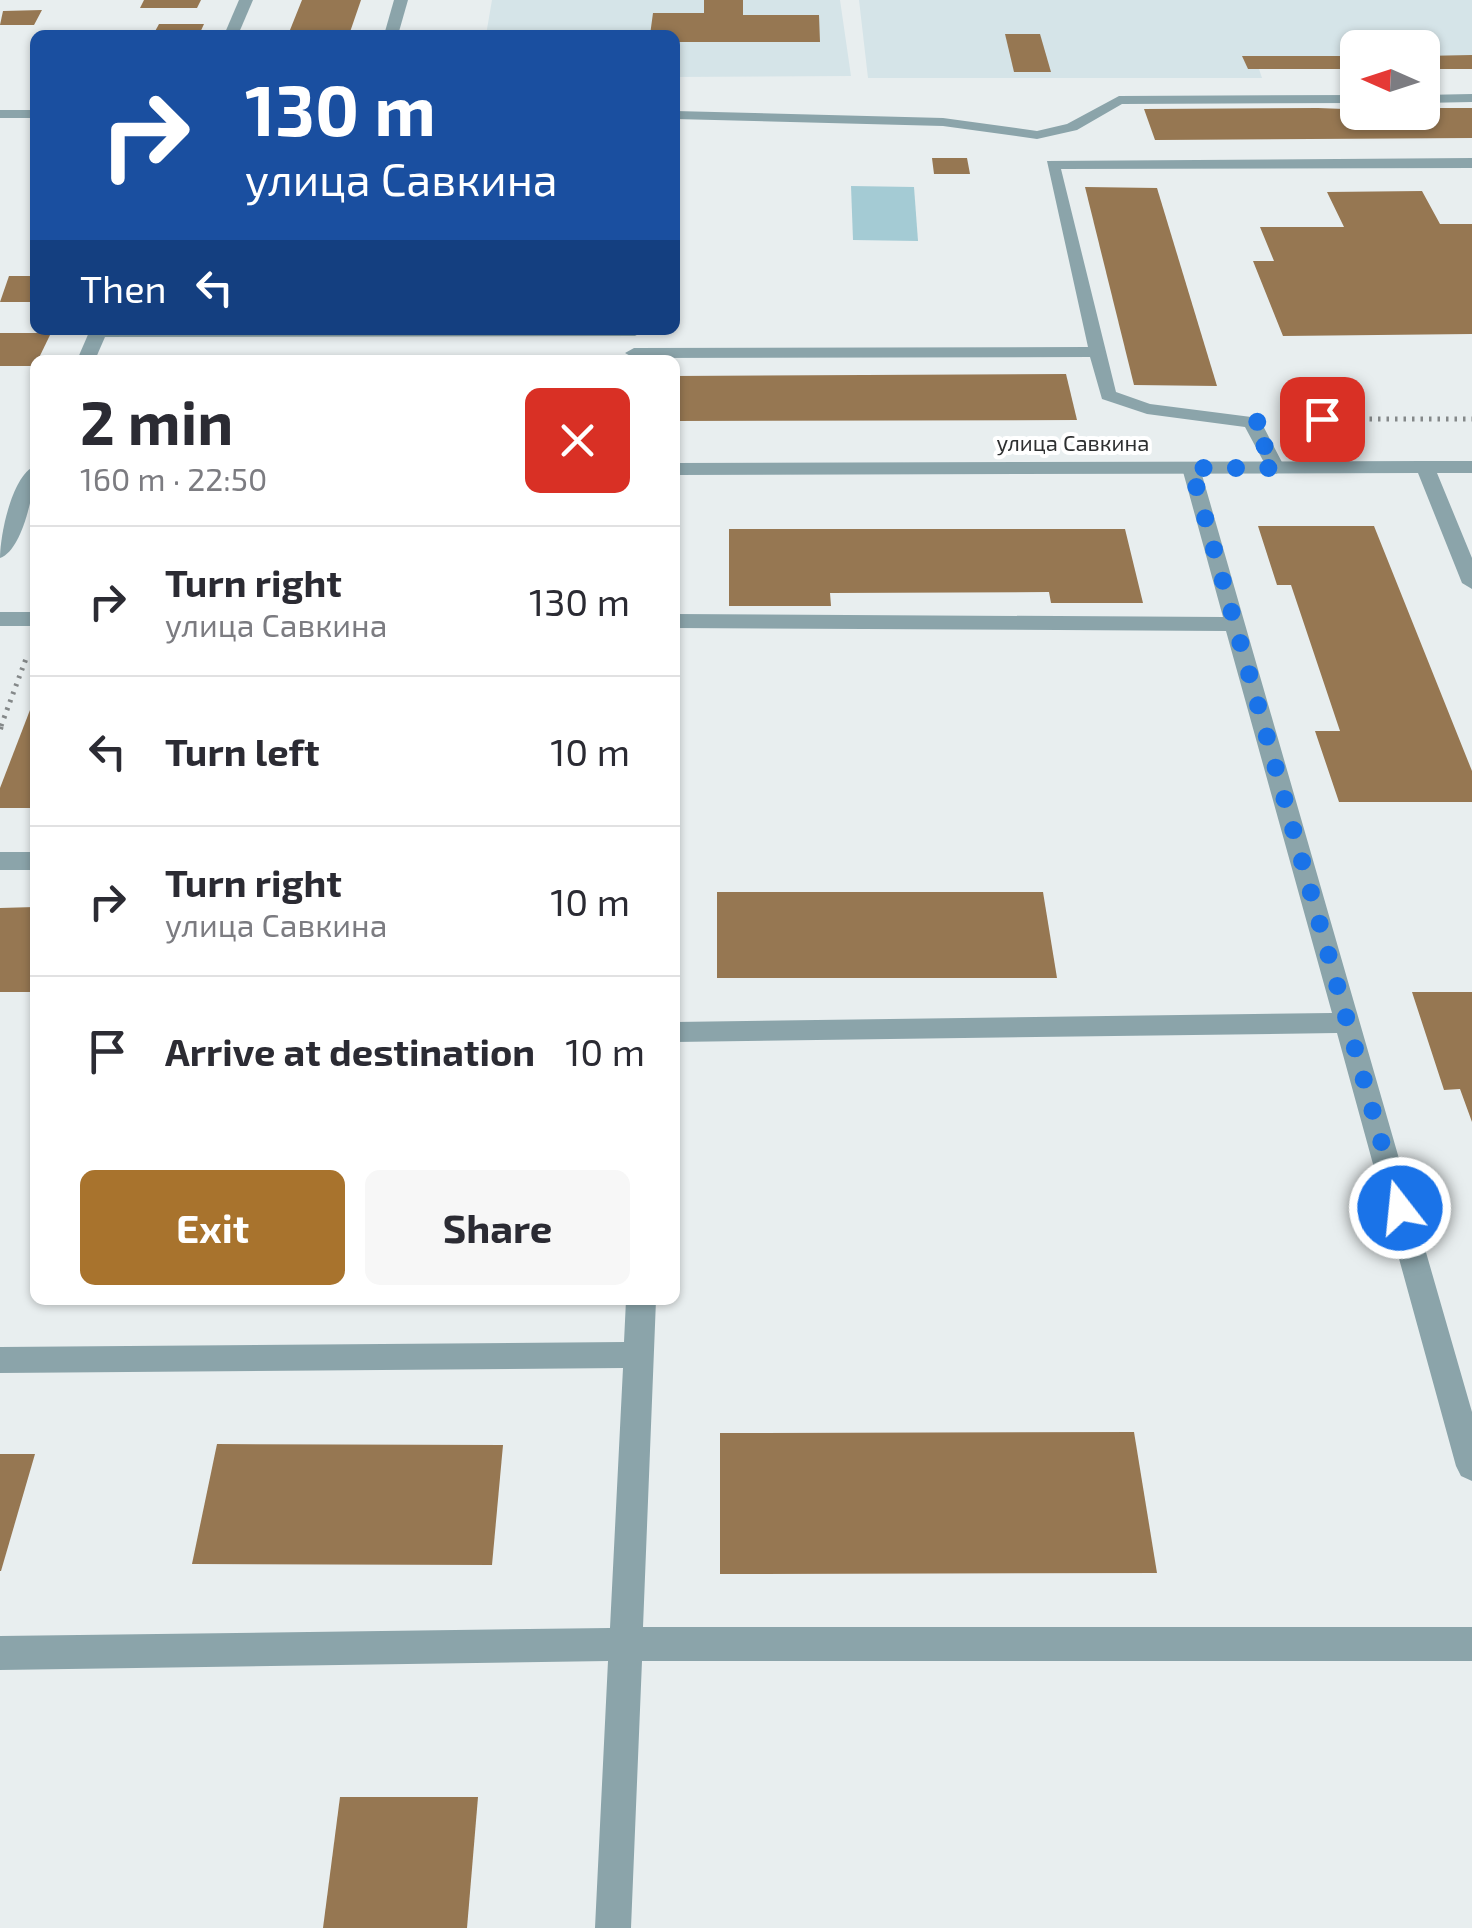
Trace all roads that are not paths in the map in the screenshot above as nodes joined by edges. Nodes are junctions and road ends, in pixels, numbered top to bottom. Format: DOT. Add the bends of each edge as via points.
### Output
graph roads {
  1 [pos="246,0"];
  2 [pos="401,0"];
  3 [pos="233,30"];
  4 [pos="392,30"];
  5 [pos="1472,98"];
  6 [pos="1340,99"];
  7 [pos="1440,99"];
  8 [pos="0,114"];
  9 [pos="30,114"];
  10 [pos="680,115"];
  11 [pos="1472,162"];
  12 [pos="1095,352"];
  13 [pos="680,357"];
  14 [pos="1424,467"];
  15 [pos="1472,467"];
  16 [pos="1191,468"];
  17 [pos="1276,468"];
  18 [pos="680,469"];
  19 [pos="30,483"];
  20 [pos="0,496"];
  21 [pos="24,496"];
  22 [pos="0,552"];
  23 [pos="1472,583"];
  24 [pos="0,619"];
  25 [pos="30,619"];
  26 [pos="680,620"];
  27 [pos="1235,624"];
  28 [pos="0,861"];
  29 [pos="30,861"];
  30 [pos="1348,1023"];
  31 [pos="680,1032"];
  32 [pos="641,1305"];
  33 [pos="639,1355"];
  34 [pos="0,1360"];
  35 [pos="1472,1466"];
  36 [pos="624,1644"];
  37 [pos="1472,1644"];
  38 [pos="0,1653"];
  39 [pos="613,1928"];
  1 -- 3 [label="street"];
  2 -- 4 [label="street"];
  5 -- 7 [label="street"];
  6 -- 10 [label="street" via="1119,100 1072,127 1037,135 943,122"];
  8 -- 9 [label="street"];
  11 -- 12 [label="street" via="1052,164"];
  12 -- 13 [label="street"];
  12 -- 17 [label="street" via="1108,394 1147,409 1252,422"];
  14 -- 15 [label="street, улица Савкина"];
  14 -- 17 [label="street, улица Савкина"];
  14 -- 23 [label="street"];
  16 -- 17 [label="street, улица Савкина"];
  16 -- 18 [label="street, улица Савкина"];
  16 -- 27 [label="street"];
  19 -- 21 [label="street"];
  20 -- 21 [label="street"];
  21 -- 22 [label="street"];
  24 -- 25 [label="street"];
  26 -- 27 [label="street"];
  27 -- 30 [label="street"];
  28 -- 29 [label="street"];
  30 -- 31 [label="street"];
  30 -- 35 [label="street"];
  32 -- 33 [label="street"];
  33 -- 34 [label="street"];
  33 -- 36 [label="street"];
  36 -- 37 [label="street"];
  36 -- 38 [label="street"];
  36 -- 39 [label="street"];
}
